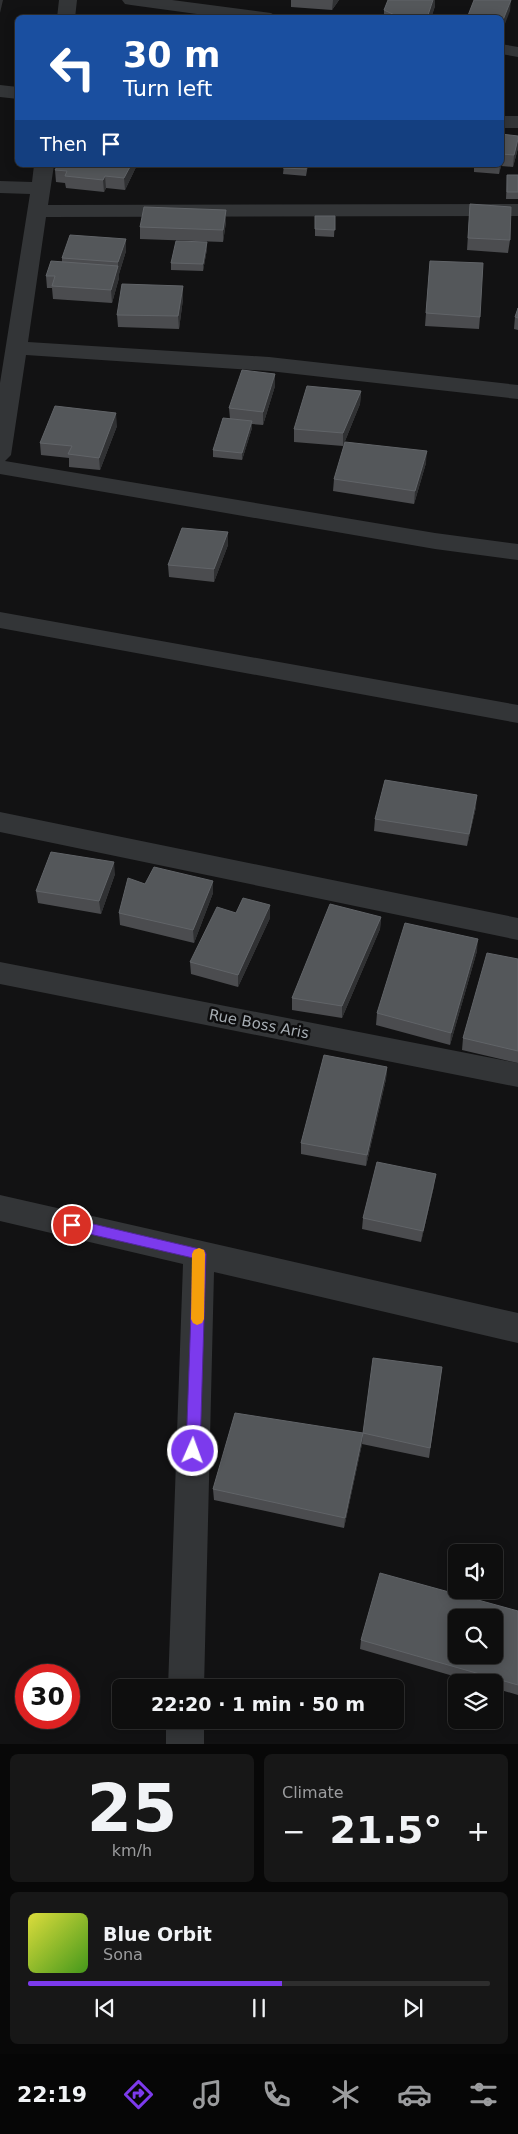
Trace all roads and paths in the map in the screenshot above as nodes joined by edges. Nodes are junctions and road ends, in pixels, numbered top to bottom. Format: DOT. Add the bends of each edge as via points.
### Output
graph roads {
  1 [pos="68,0"];
  2 [pos="130,0"];
  3 [pos="66,15"];
  4 [pos="247,15"];
  5 [pos="504,50"];
  6 [pos="518,52"];
  7 [pos="0,91"];
  8 [pos="15,93"];
  9 [pos="504,122"];
  10 [pos="518,122"];
  11 [pos="44,167"];
  12 [pos="0,187"];
  13 [pos="40,188"];
  14 [pos="37,210"];
  15 [pos="518,210"];
  16 [pos="16,348"];
  17 [pos="518,392"];
  18 [pos="0,455"];
  19 [pos="0,467"];
  20 [pos="518,552"];
  21 [pos="0,620"];
  22 [pos="518,714"];
  23 [pos="0,822"];
  24 [pos="518,929"];
  25 [pos="0,973"];
  26 [pos="518,1075"];
  27 [pos="0,1208"];
  28 [pos="199,1254"];
  29 [pos="518,1328"];
  30 [pos="186,1679"];
  31 [pos="185,1729"];
  32 [pos="185,1744"];
  1 -- 3 [label="street"];
  2 -- 4 [label="street"];
  5 -- 6 [label="street"];
  7 -- 8 [label="street"];
  9 -- 10 [label="street"];
  11 -- 13 [label="street"];
  12 -- 13 [label="street"];
  13 -- 14 [label="street"];
  14 -- 15 [label="street"];
  14 -- 16 [label="street"];
  16 -- 17 [label="street" via="269,364"];
  16 -- 18 [label="street"];
  19 -- 20 [label="street"];
  21 -- 22 [label="street"];
  23 -- 24 [label="street"];
  25 -- 26 [label="street, Rue Boss Aris"];
  27 -- 28 [label="street"];
  28 -- 29 [label="street"];
  28 -- 30 [label="street"];
  31 -- 32 [label="street"];
}
